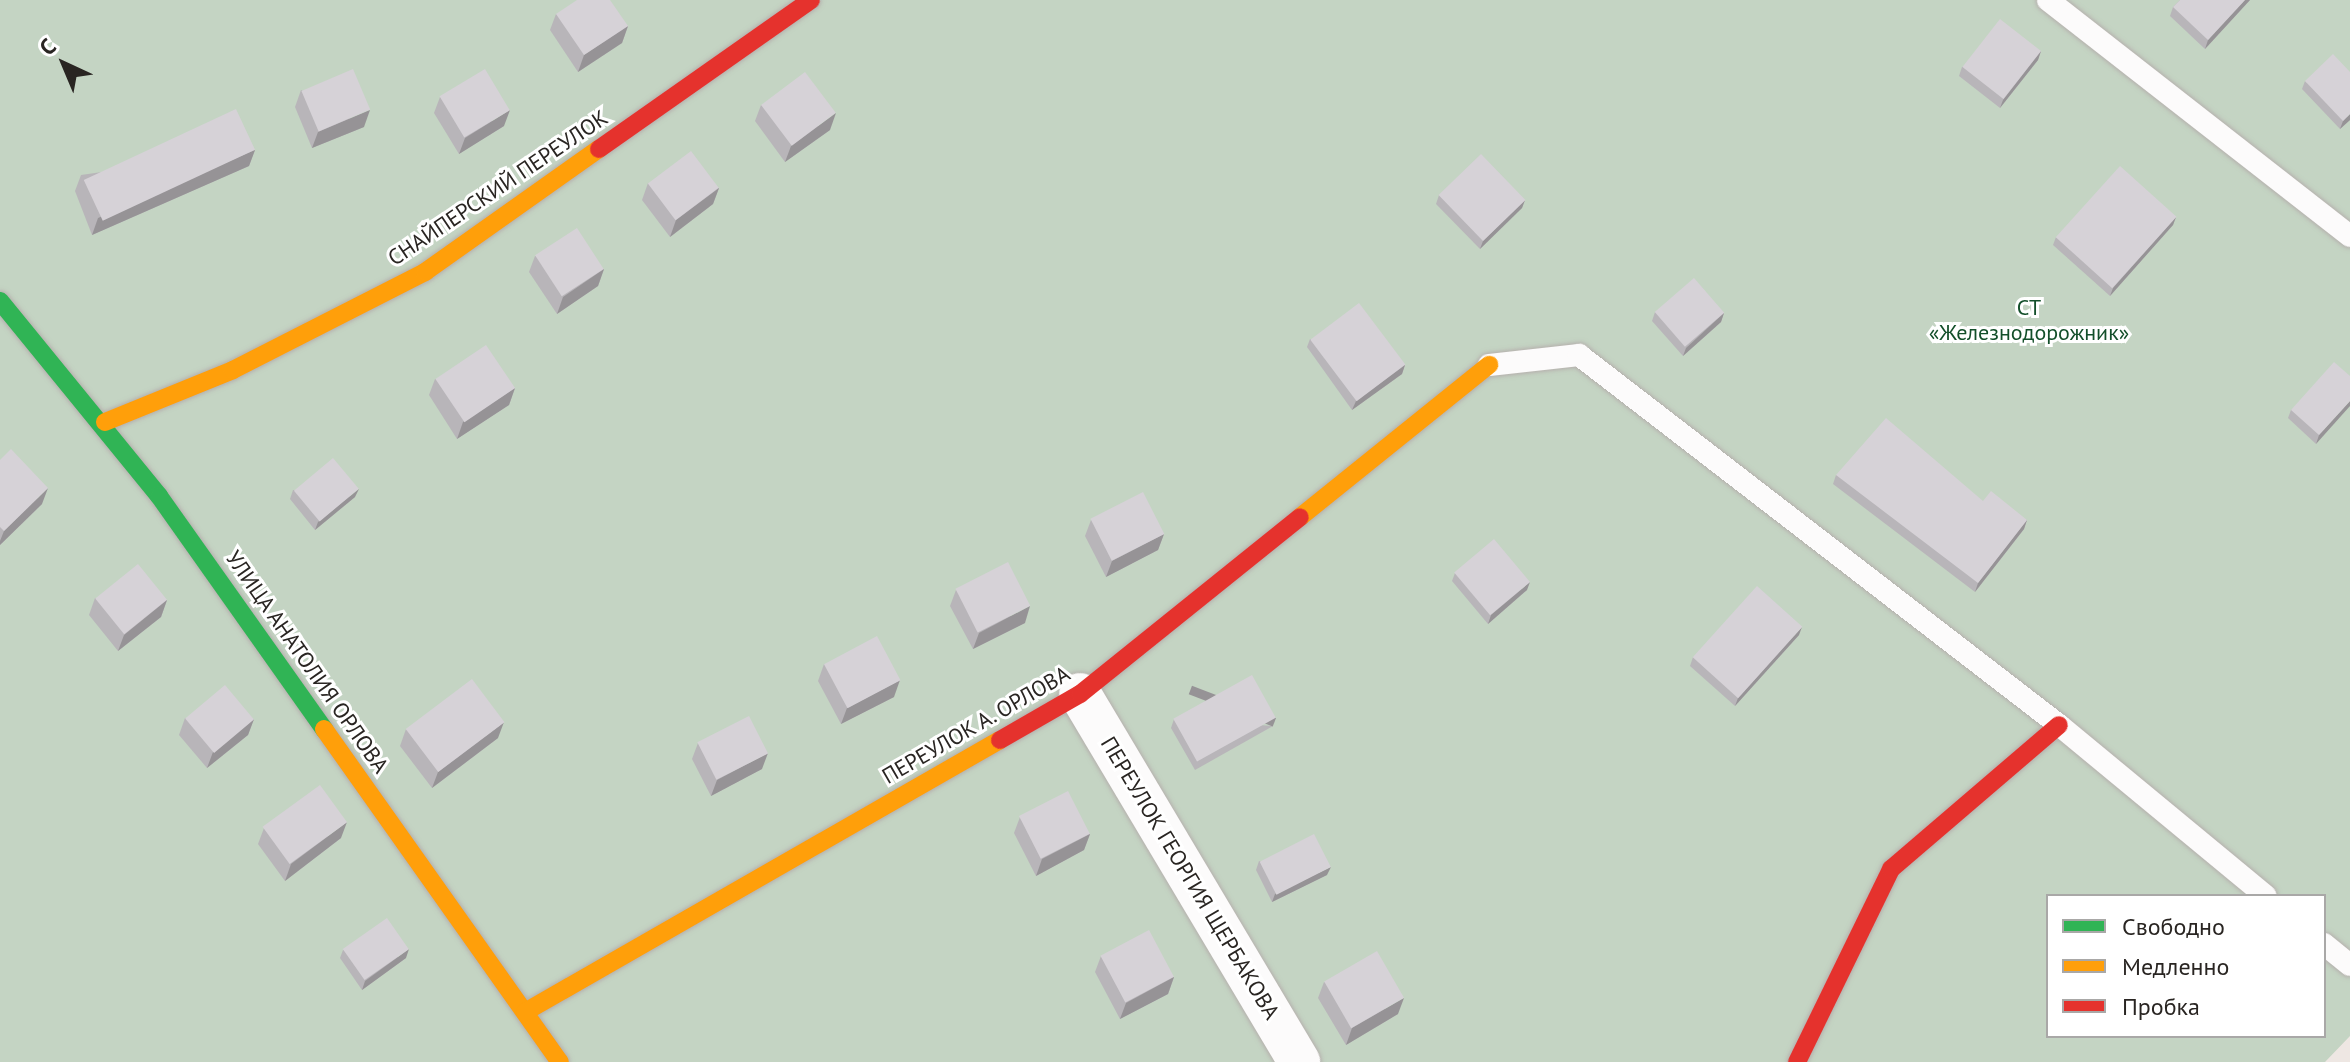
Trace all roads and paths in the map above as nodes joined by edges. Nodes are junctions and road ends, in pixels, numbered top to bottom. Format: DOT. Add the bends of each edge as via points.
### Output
graph roads {
  1 [pos="811,0"];
  2 [pos="2048,0"];
  3 [pos="2350,236"];
  4 [pos="0,301"];
  5 [pos="1489,365"];
  6 [pos="105,422"];
  7 [pos="1080,694"];
  8 [pos="2059,725"];
  9 [pos="2264,894"];
  10 [pos="2326,946"];
  11 [pos="2350,965"];
  12 [pos="525,1012"];
  13 [pos="560,1062"];
  14 [pos="1299,1062"];
  15 [pos="1797,1062"];
  1 -- 6 [label="street, СНАЙПЕРСКИЙ ПЕРЕУЛОК" via="425,272 233,370"];
  2 -- 3 [label="lane"];
  4 -- 6 [label="street, УЛИЦА АНАТОЛИЯ ОРЛОВА"];
  5 -- 7 [label="street, ПЕРЕУЛОК А. ОРЛОВА"];
  5 -- 8 [label="lane" via="1579,355"];
  6 -- 12 [label="street, УЛИЦА АНАТОЛИЯ ОРЛОВА"];
  7 -- 12 [label="street, ПЕРЕУЛОК А. ОРЛОВА"];
  7 -- 14 [label="street, ПЕРЕУЛОК ГЕОРГИЯ ЩЕРБАКОВА"];
  8 -- 9 [label="lane"];
  8 -- 15 [label="street" via="1891,869"];
  10 -- 11 [label="lane"];
  12 -- 13 [label="street, УЛИЦА АНАТОЛИЯ ОРЛОВА"];
}
